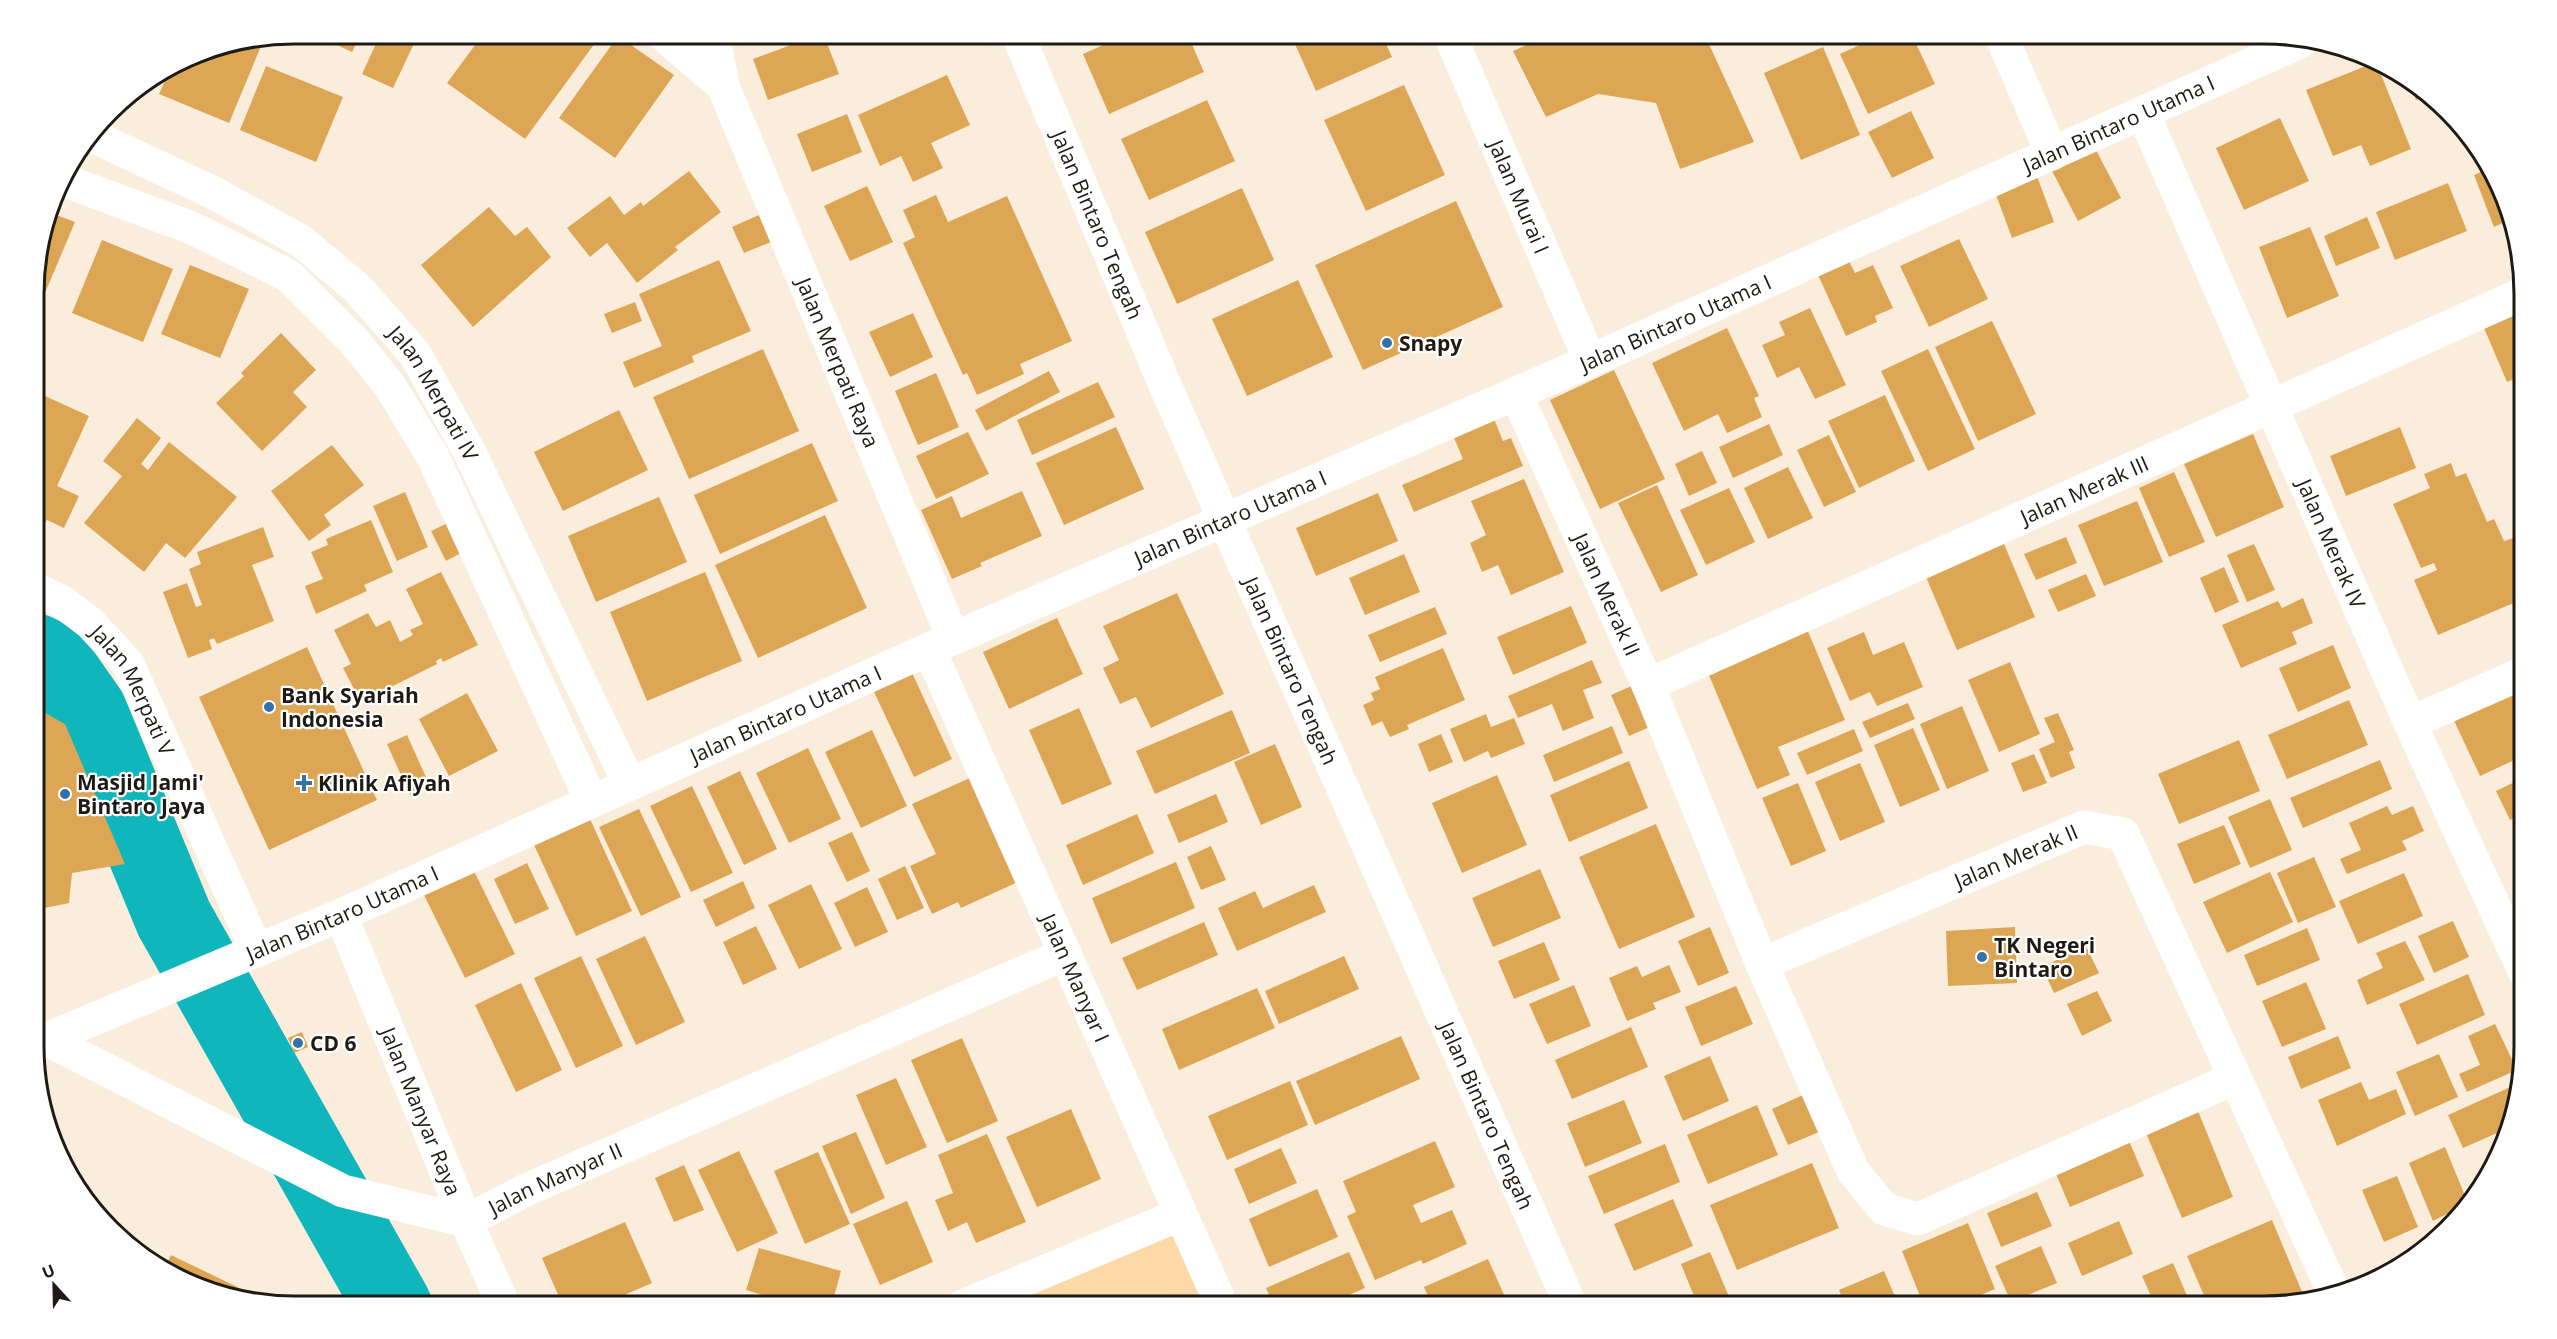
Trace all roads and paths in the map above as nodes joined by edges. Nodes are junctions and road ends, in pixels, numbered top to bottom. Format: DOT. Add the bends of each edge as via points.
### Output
graph roads {
  1 [pos="674,44"];
  2 [pos="715,44"];
  3 [pos="1022,44"];
  4 [pos="1454,44"];
  5 [pos="2005,44"];
  6 [pos="2292,46"];
  7 [pos="723,86"];
  8 [pos="2143,113"];
  9 [pos="97,138"];
  10 [pos="2052,154"];
  11 [pos="69,182"];
  12 [pos="2514,298"];
  13 [pos="377,311"];
  14 [pos="354,341"];
  15 [pos="1590,362"];
  16 [pos="1516,394"];
  17 [pos="2271,406"];
  18 [pos="1225,521"];
  19 [pos="44,593"];
  20 [pos="941,643"];
  21 [pos="2514,682"];
  22 [pos="1648,685"];
  23 [pos="2410,723"];
  24 [pos="629,783"];
  25 [pos="591,800"];
  26 [pos="341,915"];
  27 [pos="2514,949"];
  28 [pos="250,954"];
  29 [pos="1065,954"];
  30 [pos="1762,964"];
  31 [pos="44,1041"];
  32 [pos="44,1043"];
  33 [pos="2235,1078"];
  34 [pos="1179,1215"];
  35 [pos="466,1221"];
  36 [pos="2331,1286"];
  37 [pos="500,1296"];
  38 [pos="987,1296"];
  39 [pos="1217,1296"];
  40 [pos="1568,1296"];
  1 -- 7 [label="street, Jalan Merpati Raya"];
  2 -- 7 [label="street, Jalan Merpati Raya"];
  3 -- 18 [label="street, Jalan Bintaro Tengah"];
  4 -- 15 [label="street, Jalan Murai I"];
  5 -- 10 [label="street"];
  6 -- 8 [label="street, Jalan Bintaro Utama I"];
  7 -- 20 [label="street, Jalan Merpati Raya"];
  8 -- 10 [label="street, Jalan Bintaro Utama I"];
  8 -- 17 [label="street, Jalan Merak IV"];
  9 -- 13 [label="street, Jalan Merpati IV" via="212,192 301,241"];
  10 -- 15 [label="street, Jalan Bintaro Utama I"];
  11 -- 14 [label="street, Jalan Merpati IV" via="192,228 289,276"];
  12 -- 17 [label="street, Jalan Merak III"];
  13 -- 14 [label="street"];
  13 -- 24 [label="street, Jalan Merpati IV" via="415,354 469,451"];
  14 -- 25 [label="street, Jalan Merpati IV" via="390,386 433,458"];
  15 -- 16 [label="street, Jalan Bintaro Utama I"];
  16 -- 18 [label="street, Jalan Bintaro Utama I"];
  16 -- 22 [label="street, Jalan Merak II"];
  17 -- 22 [label="street, Jalan Merak III"];
  17 -- 23 [label="street, Jalan Merak IV"];
  18 -- 20 [label="street, Jalan Bintaro Utama I"];
  18 -- 40 [label="street, Jalan Bintaro Tengah"];
  19 -- 28 [label="street, Jalan Merpati V" via="90,623 128,664"];
  20 -- 24 [label="street, Jalan Bintaro Utama I"];
  20 -- 29 [label="street, Jalan Manyar I"];
  21 -- 23 [label="street"];
  22 -- 30 [label="street, Jalan Merak II"];
  23 -- 27 [label="street, Jalan Merak IV"];
  24 -- 25 [label="street, Jalan Bintaro Utama I"];
  25 -- 26 [label="street, Jalan Bintaro Utama I"];
  26 -- 28 [label="street, Jalan Bintaro Utama I"];
  26 -- 35 [label="street, Jalan Manyar Raya"];
  28 -- 31 [label="street, Jalan Bintaro Utama I"];
  29 -- 34 [label="street, Jalan Manyar I"];
  29 -- 35 [label="street, Jalan Manyar II" via="526,1190"];
  30 -- 33 [label="street, Jalan Merak II" via="2084,827 2122,834"];
  30 -- 33 [label="street, Jalan Merak II" via="1853,1171 1884,1209 1918,1219"];
  32 -- 35 [label="street, Jalan Manyar II" via="343,1191"];
  33 -- 36 [label="street, Jalan Merak II"];
  34 -- 38 [label="street"];
  34 -- 39 [label="street, Jalan Manyar I"];
  35 -- 37 [label="street, Jalan Manyar Raya"];
}
